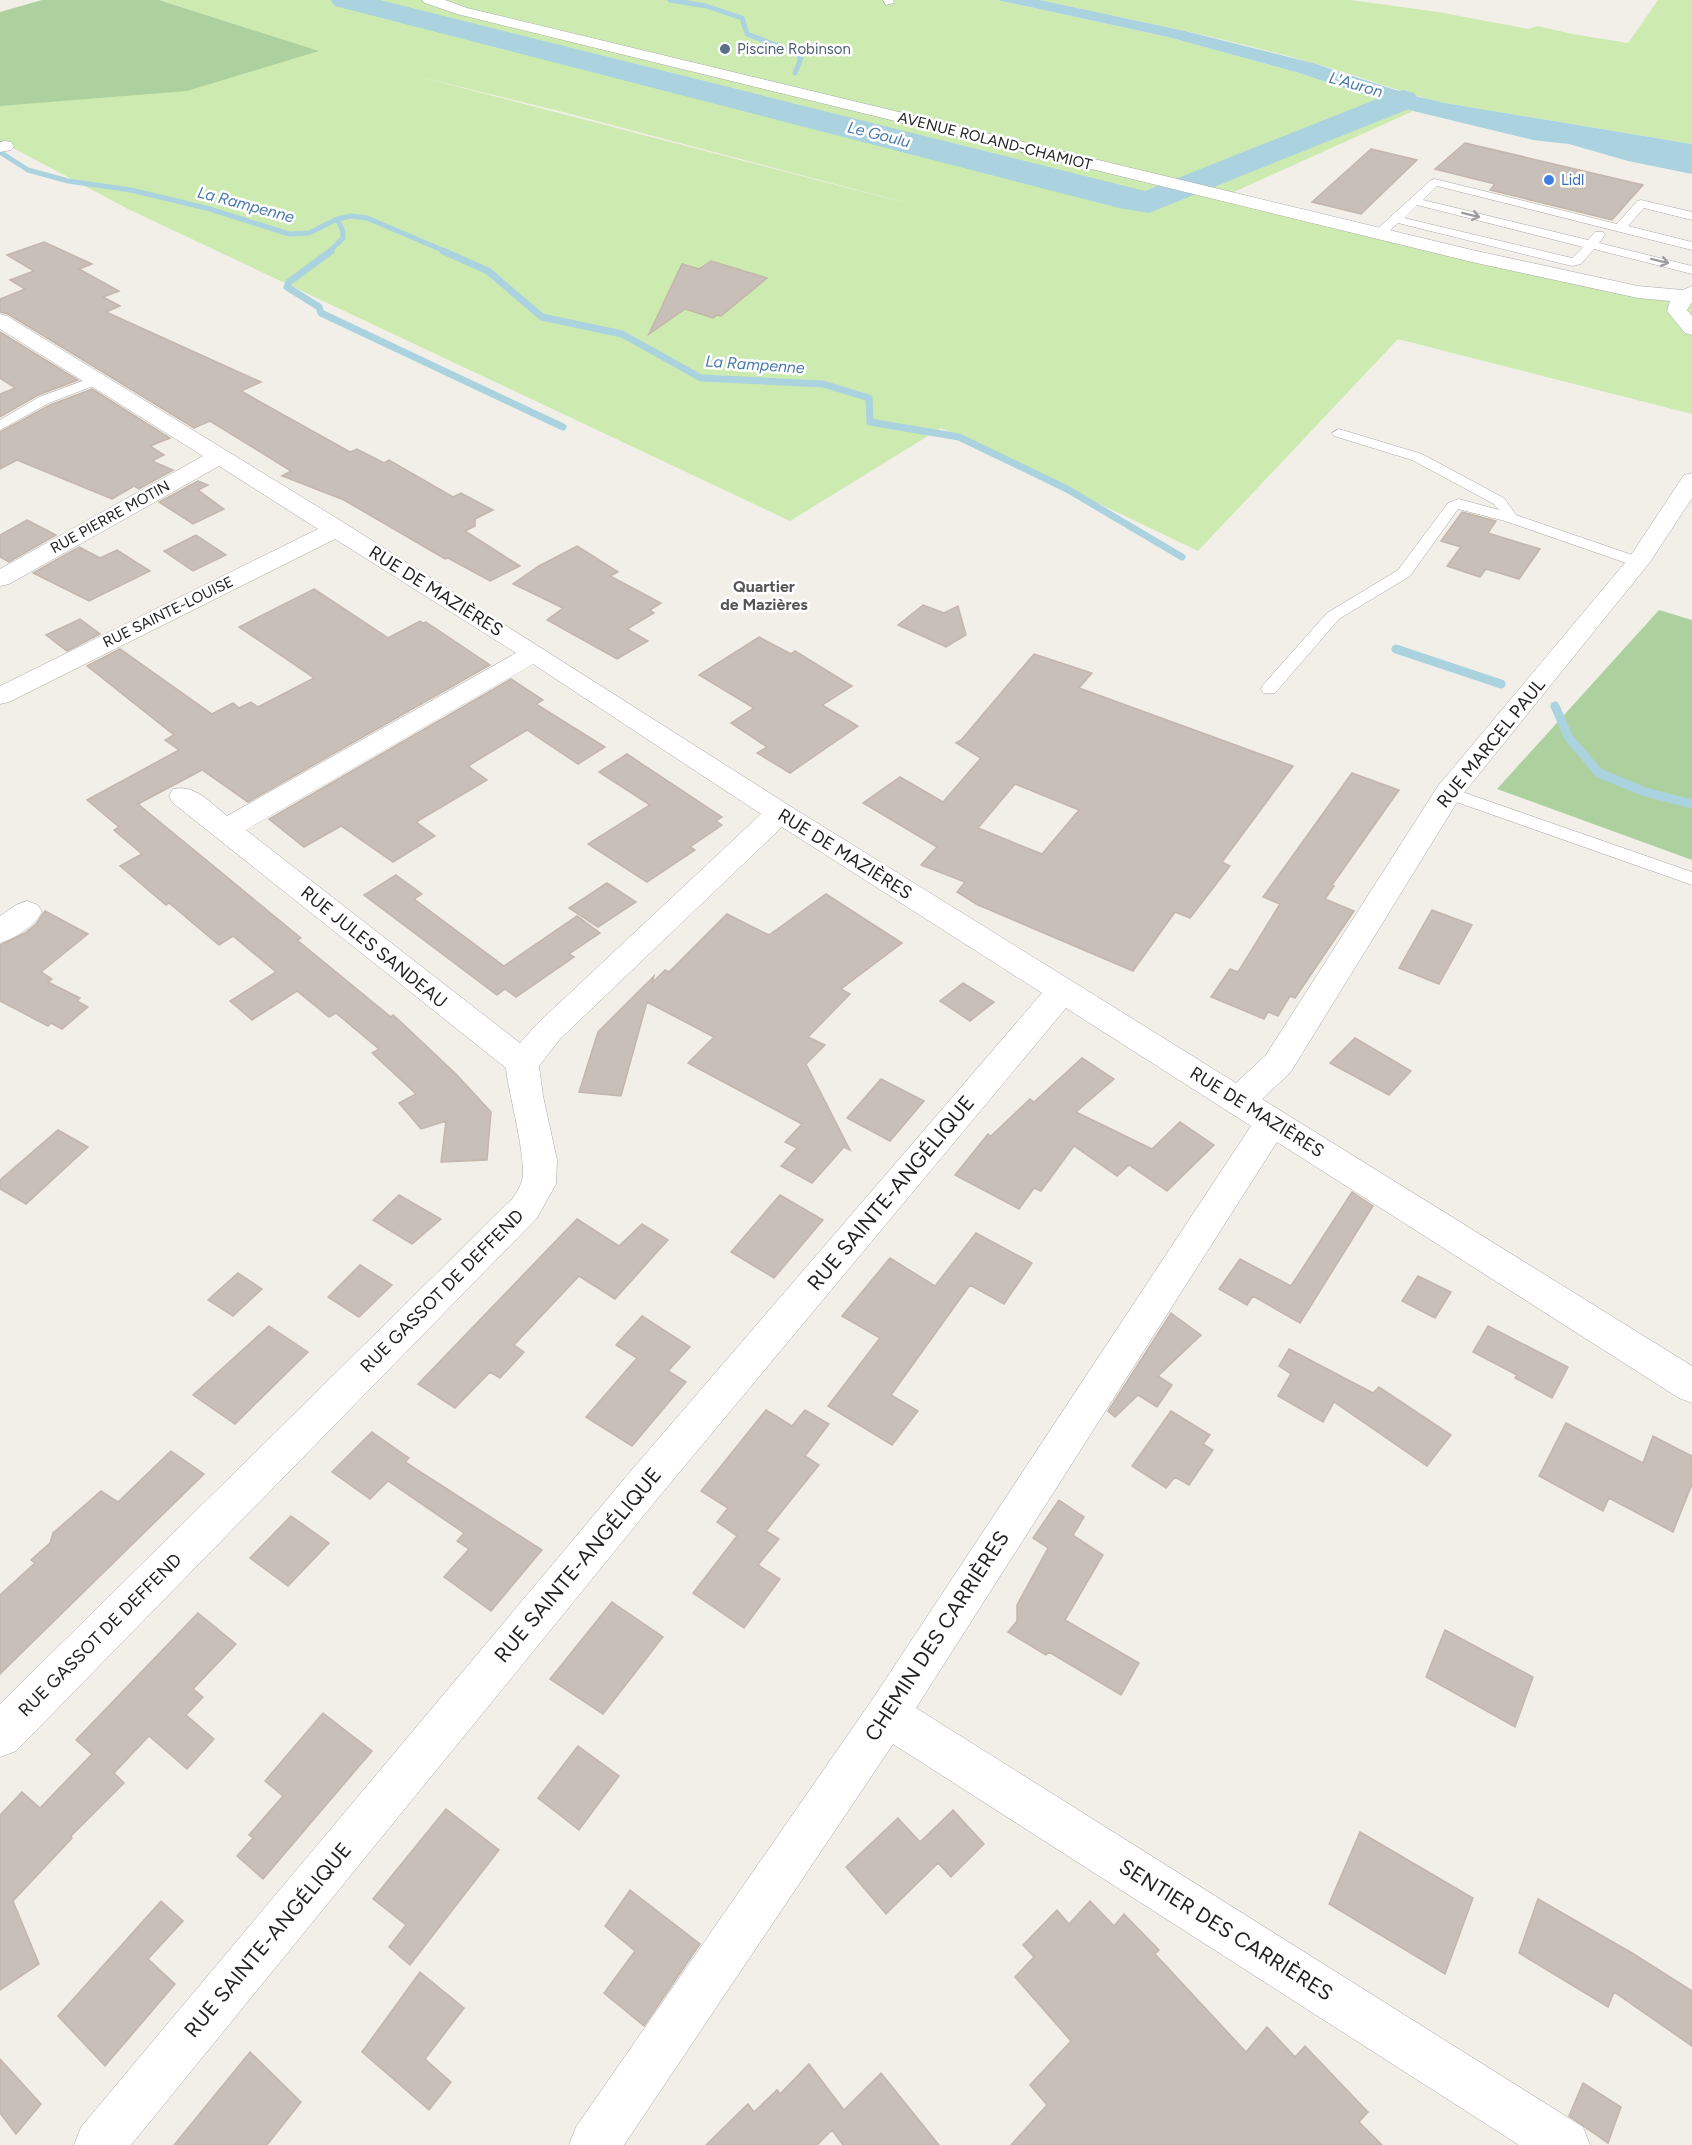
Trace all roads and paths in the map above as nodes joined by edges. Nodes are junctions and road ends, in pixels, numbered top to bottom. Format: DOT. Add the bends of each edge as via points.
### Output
graph roads {
  1 [pos="430,0"];
  2 [pos="1414,201"];
  3 [pos="1692,216"];
  4 [pos="1395,219"];
  5 [pos="1614,226"];
  6 [pos="1379,234"];
  7 [pos="1591,244"];
  8 [pos="1692,246"];
  9 [pos="1692,270"];
  10 [pos="1560,277"];
  11 [pos="1689,294"];
  12 [pos="0,320"];
  13 [pos="1686,323"];
  14 [pos="96,380"];
  15 [pos="0,426"];
  16 [pos="1339,433"];
  17 [pos="220,456"];
  18 [pos="1692,480"];
  19 [pos="1510,518"];
  20 [pos="337,529"];
  21 [pos="1638,562"];
  22 [pos="0,579"];
  23 [pos="534,653"];
  24 [pos="1269,689"];
  25 [pos="0,696"];
  26 [pos="1448,793"];
  27 [pos="183,796"];
  28 [pos="780,813"];
  29 [pos="226,829"];
  30 [pos="1692,879"];
  31 [pos="27,912"];
  32 [pos="0,932"];
  33 [pos="1063,990"];
  34 [pos="522,1063"];
  35 [pos="1256,1111"];
  36 [pos="1692,1386"];
  37 [pos="887,1715"];
  38 [pos="0,1735"];
  39 [pos="99,2145"];
  40 [pos="594,2145"];
  41 [pos="1565,2145"];
  1 -- 6 [label="street, AVENUE ROLAND-CHAMIOT" via="462,11"];
  2 -- 4 [label="lane"];
  2 -- 5 [label="lane" via="1435,182"];
  2 -- 7 [label="lane, one-way"];
  3 -- 5 [label="lane" via="1641,204"];
  4 -- 6 [label="lane"];
  4 -- 7 [label="lane" via="1564,262 1577,261"];
  5 -- 7 [label="lane"];
  5 -- 8 [label="lane"];
  6 -- 10 [label="street, AVENUE ROLAND-CHAMIOT"];
  7 -- 9 [label="lane, one-way"];
  10 -- 11 [label="street, AVENUE ROLAND-CHAMIOT" via="1638,292"];
  10 -- 13 [label="street, AVENUE ROLAND-CHAMIOT" via="1628,298"];
  11 -- 13 [label="street" via="1677,311"];
  12 -- 14 [label="street, RUE DE MAZIÈRES"];
  14 -- 15 [label="lane" via="44,400"];
  14 -- 17 [label="street, RUE DE MAZIÈRES"];
  16 -- 19 [label="lane" via="1434,465 1499,501"];
  17 -- 20 [label="street, RUE DE MAZIÈRES"];
  17 -- 22 [label="street, RUE PIERRE MOTIN"];
  18 -- 21 [label="street, RUE MARCEL PAUL"];
  19 -- 21 [label="lane"];
  19 -- 24 [label="lane" via="1460,504 1453,506 1404,573 1333,616"];
  20 -- 23 [label="street, RUE DE MAZIÈRES"];
  20 -- 25 [label="street, RUE SAINTE-LOUISE"];
  21 -- 26 [label="street, RUE MARCEL PAUL"];
  23 -- 28 [label="street, RUE DE MAZIÈRES"];
  23 -- 29 [label="street"];
  26 -- 30 [label="lane"];
  26 -- 35 [label="street, RUE MARCEL PAUL" via="1278,1064"];
  27 -- 29 [label="street, RUE JULES SANDEAU"];
  28 -- 33 [label="street, RUE DE MAZIÈRES"];
  28 -- 34 [label="street" via="549,1031"];
  29 -- 34 [label="street, RUE JULES SANDEAU"];
  31 -- 32 [label="street"];
  33 -- 35 [label="street, RUE DE MAZIÈRES"];
  33 -- 39 [label="street, RUE SAINTE-ANGÉLIQUE" via="644,1485"];
  34 -- 38 [label="street, RUE GASSOT DE DEFFEND" via="540,1160 539,1184 525,1208"];
  35 -- 36 [label="street, RUE DE MAZIÈRES"];
  35 -- 37 [label="street, CHEMIN DES CARRIÈRES"];
  37 -- 40 [label="street, CHEMIN DES CARRIÈRES"];
  37 -- 41 [label="street, SENTIER DES CARRIÈRES"];
}
